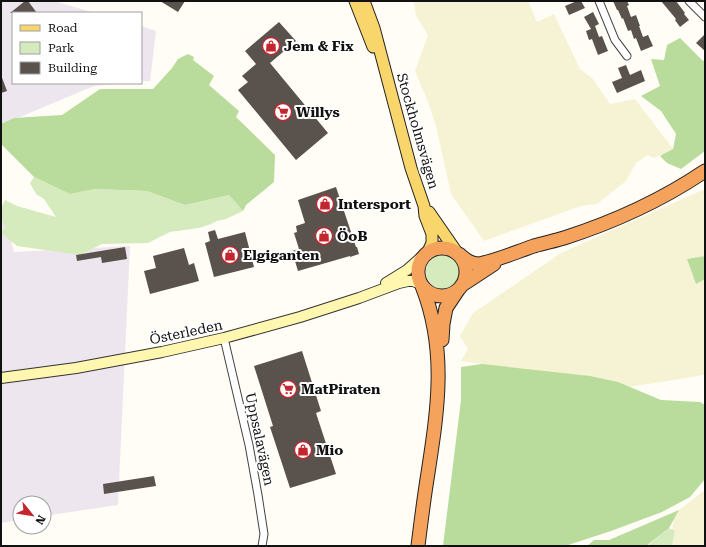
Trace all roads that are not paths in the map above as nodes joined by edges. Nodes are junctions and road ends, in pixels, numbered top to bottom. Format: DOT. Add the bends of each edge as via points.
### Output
graph roads {
  1 [pos="355,1"];
  2 [pos="364,1"];
  3 [pos="599,1"];
  4 [pos="689,1"];
  5 [pos="705,17"];
  6 [pos="627,56"];
  7 [pos="383,64"];
  8 [pos="705,171"];
  9 [pos="424,206"];
  10 [pos="426,253"];
  11 [pos="457,253"];
  12 [pos="506,256"];
  13 [pos="422,285"];
  14 [pos="460,288"];
  15 [pos="373,292"];
  16 [pos="224,338"];
  17 [pos="1,378"];
  18 [pos="262,546"];
  19 [pos="418,546"];
  20 [pos="426,546"];
  1 -- 7 [label="main road, Stockholmsvägen" via="373,47"];
  2 -- 7 [label="main road, Stockholmsvägen"];
  3 -- 6 [label="street" via="615,40"];
  4 -- 5 [label="street"];
  7 -- 9 [label="main road, Stockholmsvägen"];
  8 -- 12 [label="highway" via="627,214"];
  9 -- 10 [label="main road, Stockholmsvägen" via="432,238"];
  9 -- 11 [label="main road, Stockholmsvägen"];
  10 -- 11 [label="highway" via="441,247"];
  10 -- 13 [label="highway" via="418,268 418,277"];
  10 -- 15 [label="street, Österleden" via="407,270"];
  11 -- 12 [label="highway" via="476,264"];
  11 -- 14 [label="highway" via="466,267 466,277"];
  12 -- 14 [label="highway"];
  13 -- 14 [label="highway" via="432,294 440,296 449,295"];
  13 -- 15 [label="street, Österleden" via="408,281"];
  13 -- 19 [label="highway" via="435,331 438,387 436,421"];
  14 -- 20 [label="highway" via="446,308 443,324 441,429"];
  15 -- 16 [label="street, Österleden" via="300,317"];
  16 -- 17 [label="street, Österleden" via="76,368"];
  16 -- 18 [label="street, Uppsalavägen" via="249,445 264,534"];
}
